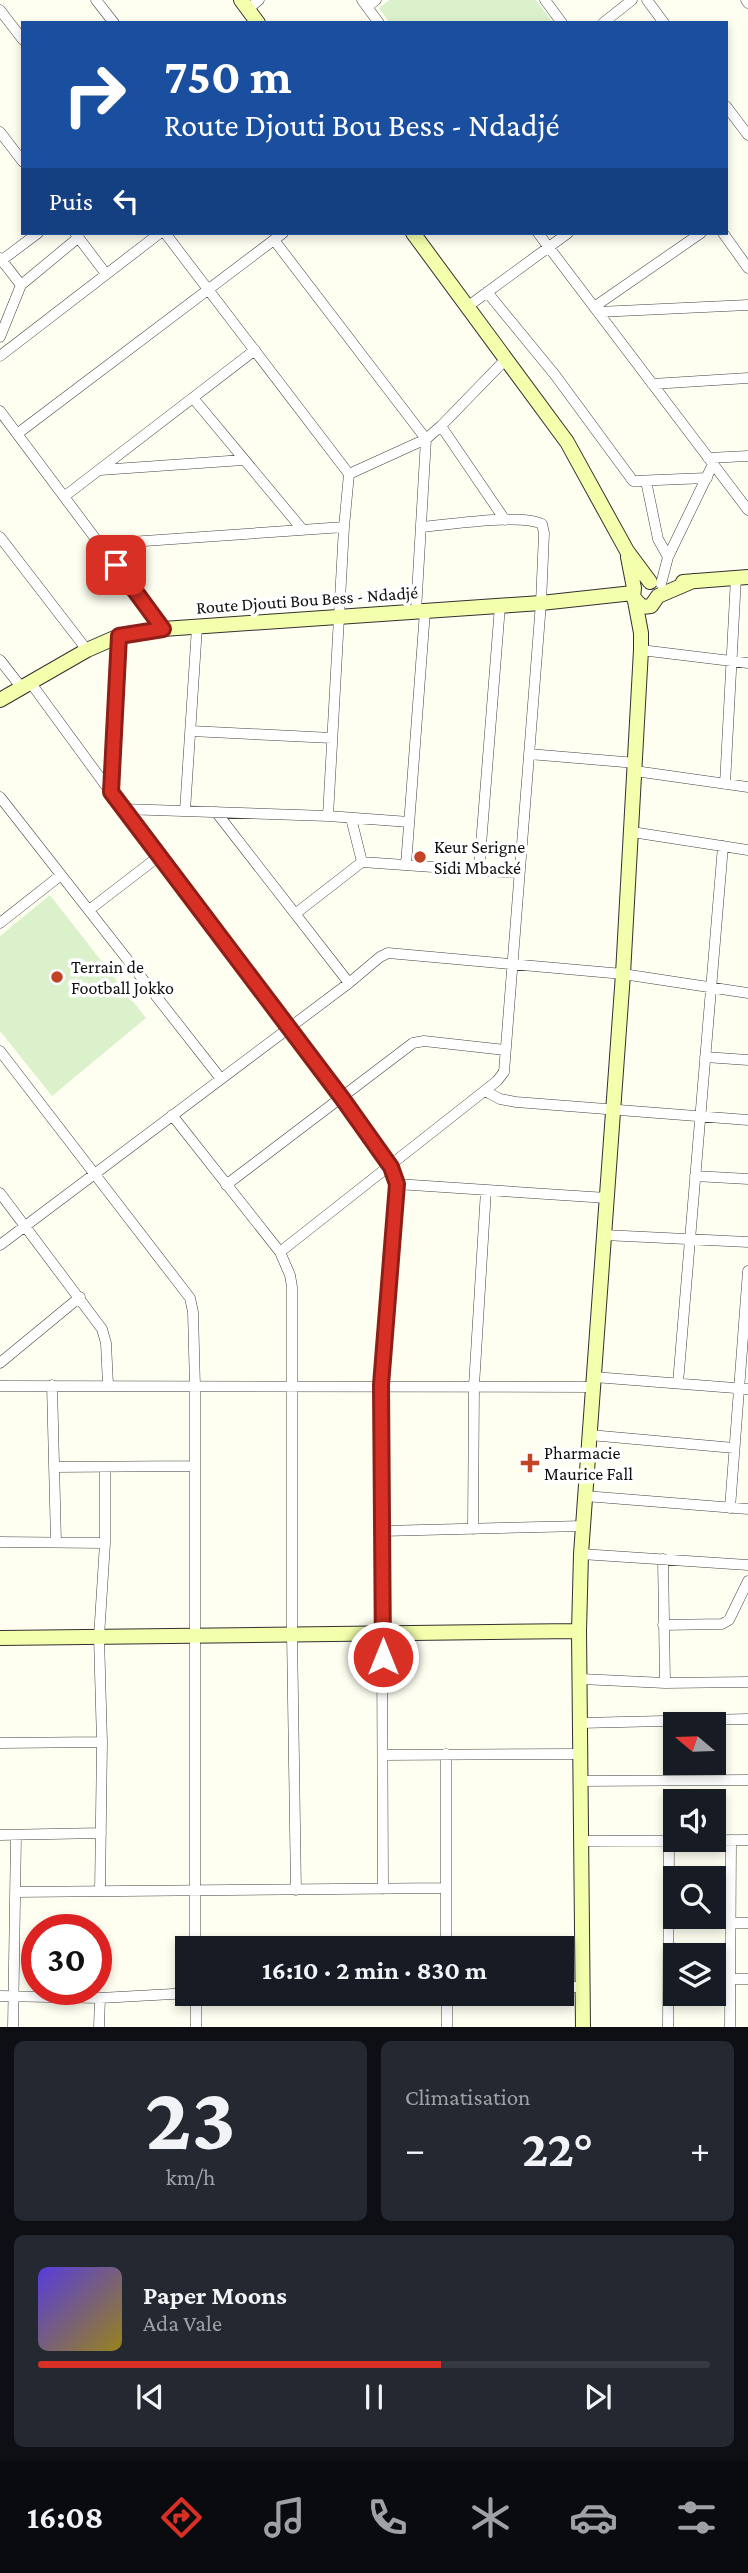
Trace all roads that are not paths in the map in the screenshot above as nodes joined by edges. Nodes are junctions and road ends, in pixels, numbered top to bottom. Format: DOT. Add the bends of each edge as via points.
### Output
graph roads {
  1 [pos="96,0"];
  2 [pos="376,0"];
  3 [pos="545,0"];
  4 [pos="632,0"];
  5 [pos="647,0"];
  6 [pos="249,3"];
  7 [pos="365,3"];
  8 [pos="0,10"];
  9 [pos="112,21"];
  10 [pos="257,21"];
  11 [pos="378,21"];
  12 [pos="561,21"];
  13 [pos="606,21"];
  14 [pos="663,21"];
  15 [pos="21,37"];
  16 [pos="728,112"];
  17 [pos="0,132"];
  18 [pos="748,135"];
  19 [pos="21,159"];
  20 [pos="35,235"];
  21 [pos="77,235"];
  22 [pos="159,235"];
  23 [pos="164,235"];
  24 [pos="280,235"];
  25 [pos="414,235"];
  26 [pos="539,235"];
  27 [pos="565,235"];
  28 [pos="698,235"];
  29 [pos="724,235"];
  30 [pos="274,240"];
  31 [pos="548,247"];
  32 [pos="1,259"];
  33 [pos="748,268"];
  34 [pos="106,274"];
  35 [pos="21,285"];
  36 [pos="208,289"];
  37 [pos="487,292"];
  38 [pos="748,305"];
  39 [pos="467,307"];
  40 [pos="596,310"];
  41 [pos="0,337"];
  42 [pos="255,350"];
  43 [pos="0,356"];
  44 [pos="506,359"];
  45 [pos="748,379"];
  46 [pos="652,384"];
  47 [pos="193,398"];
  48 [pos="0,411"];
  49 [pos="441,426"];
  50 [pos="17,434"];
  51 [pos="426,439"];
  52 [pos="748,456"];
  53 [pos="243,460"];
  54 [pos="711,461"];
  55 [pos="99,470"];
  56 [pos="349,474"];
  57 [pos="707,478"];
  58 [pos="646,481"];
  59 [pos="65,496"];
  60 [pos="748,510"];
  61 [pos="505,520"];
  62 [pos="344,527"];
  63 [pos="421,527"];
  64 [pos="302,529"];
  65 [pos="0,537"];
  66 [pos="101,544"];
  67 [pos="627,551"];
  68 [pos="668,557"];
  69 [pos="742,577"];
  70 [pos="655,590"];
  71 [pos="634,594"];
  72 [pos="541,603"];
  73 [pos="500,606"];
  74 [pos="421,611"];
  75 [pos="339,617"];
  76 [pos="197,627"];
  77 [pos="163,629"];
  78 [pos="641,633"];
  79 [pos="119,636"];
  80 [pos="87,650"];
  81 [pos="641,650"];
  82 [pos="0,660"];
  83 [pos="731,660"];
  84 [pos="748,663"];
  85 [pos="25,684"];
  86 [pos="0,700"];
  87 [pos="191,731"];
  88 [pos="332,738"];
  89 [pos="529,754"];
  90 [pos="635,767"];
  91 [pos="726,784"];
  92 [pos="748,787"];
  93 [pos="111,792"];
  94 [pos="0,797"];
  95 [pos="123,809"];
  96 [pos="186,811"];
  97 [pos="216,812"];
  98 [pos="328,816"];
  99 [pos="351,818"];
  100 [pos="409,822"];
  101 [pos="632,832"];
  102 [pos="723,846"];
  103 [pos="748,850"];
  104 [pos="158,857"];
  105 [pos="362,862"];
  106 [pos="406,865"];
  107 [pos="480,870"];
  108 [pos="519,873"];
  109 [pos="61,875"];
  110 [pos="89,910"];
  111 [pos="295,914"];
  112 [pos="0,923"];
  113 [pos="512,964"];
  114 [pos="622,974"];
  115 [pos="349,983"];
  116 [pos="711,987"];
  117 [pos="748,993"];
  118 [pos="289,1028"];
  119 [pos="505,1050"];
  120 [pos="0,1051"];
  121 [pos="705,1057"];
  122 [pos="748,1060"];
  123 [pos="221,1079"];
  124 [pos="485,1091"];
  125 [pos="342,1098"];
  126 [pos="613,1109"];
  127 [pos="172,1115"];
  128 [pos="700,1116"];
  129 [pos="748,1120"];
  130 [pos="391,1167"];
  131 [pos="94,1174"];
  132 [pos="695,1175"];
  133 [pos="748,1179"];
  134 [pos="397,1184"];
  135 [pos="226,1185"];
  136 [pos="486,1190"];
  137 [pos="0,1193"];
  138 [pos="607,1198"];
  139 [pos="26,1225"];
  140 [pos="604,1235"];
  141 [pos="690,1240"];
  142 [pos="748,1242"];
  143 [pos="0,1245"];
  144 [pos="280,1252"];
  145 [pos="748,1271"];
  146 [pos="80,1297"];
  147 [pos="0,1363"];
  148 [pos="594,1382"];
  149 [pos="678,1383"];
  150 [pos="0,1385"];
  151 [pos="52,1385"];
  152 [pos="108,1385"];
  153 [pos="292,1385"];
  154 [pos="381,1385"];
  155 [pos="474,1386"];
  156 [pos="195,1387"];
  157 [pos="743,1388"];
  158 [pos="590,1435"];
  159 [pos="734,1448"];
  160 [pos="194,1466"];
  161 [pos="54,1468"];
  162 [pos="105,1468"];
  163 [pos="585,1496"];
  164 [pos="730,1508"];
  165 [pos="748,1510"];
  166 [pos="583,1526"];
  167 [pos="472,1529"];
  168 [pos="382,1531"];
  169 [pos="0,1542"];
  170 [pos="56,1542"];
  171 [pos="105,1543"];
  172 [pos="581,1554"];
  173 [pos="663,1559"];
  174 [pos="748,1565"];
  175 [pos="748,1581"];
  176 [pos="663,1625"];
  177 [pos="579,1631"];
  178 [pos="383,1633"];
  179 [pos="292,1634"];
  180 [pos="194,1635"];
  181 [pos="99,1637"];
  182 [pos="0,1638"];
  183 [pos="581,1679"];
  184 [pos="748,1682"];
  185 [pos="665,1683"];
  186 [pos="748,1719"];
  187 [pos="580,1723"];
  188 [pos="0,1742"];
  189 [pos="102,1742"];
  190 [pos="446,1754"];
  191 [pos="580,1754"];
  192 [pos="383,1755"];
  193 [pos="748,1780"];
  194 [pos="580,1781"];
  195 [pos="101,1833"];
  196 [pos="0,1835"];
  197 [pos="16,1836"];
  198 [pos="581,1840"];
  199 [pos="663,1840"];
  200 [pos="726,1840"];
  201 [pos="731,1840"];
  202 [pos="748,1840"];
  203 [pos="669,1852"];
  204 [pos="446,1888"];
  205 [pos="383,1889"];
  206 [pos="194,1890"];
  207 [pos="296,1890"];
  208 [pos="100,1891"];
  209 [pos="15,1892"];
  210 [pos="730,1923"];
  211 [pos="748,1923"];
  212 [pos="195,1936"];
  213 [pos="446,1936"];
  214 [pos="730,1979"];
  215 [pos="748,1979"];
  216 [pos="574,1987"];
  217 [pos="582,1987"];
  218 [pos="175,1994"];
  219 [pos="0,1996"];
  220 [pos="12,1996"];
  221 [pos="21,1996"];
  222 [pos="112,1997"];
  223 [pos="100,2005"];
  224 [pos="195,2006"];
  225 [pos="447,2006"];
  226 [pos="13,2027"];
  227 [pos="99,2027"];
  228 [pos="196,2027"];
  229 [pos="447,2027"];
  230 [pos="583,2027"];
  231 [pos="668,2027"];
  232 [pos="730,2027"];
  1 -- 9 [label="street"];
  2 -- 7 [label="street"];
  3 -- 12 [label="street"];
  4 -- 13 [label="street"];
  5 -- 14 [label="street"];
  6 -- 10 [label="main road"];
  7 -- 11 [label="street"];
  8 -- 15 [label="street"];
  16 -- 18 [label="street"];
  17 -- 19 [label="street"];
  20 -- 32 [label="street"];
  21 -- 34 [label="street"];
  21 -- 35 [label="street"];
  22 -- 34 [label="street"];
  23 -- 36 [label="street"];
  24 -- 30 [label="street"];
  25 -- 39 [label="main road"];
  26 -- 31 [label="street"];
  27 -- 31 [label="street"];
  28 -- 40 [label="street"];
  29 -- 33 [label="street"];
  30 -- 36 [label="street"];
  30 -- 51 [label="street"];
  31 -- 37 [label="street"];
  31 -- 40 [label="street"];
  32 -- 35 [label="street"];
  34 -- 43 [label="street"];
  35 -- 41 [label="street"];
  36 -- 42 [label="street"];
  36 -- 50 [label="street"];
  37 -- 39 [label="street"];
  37 -- 58 [label="street" via="633,481"];
  38 -- 40 [label="street"];
  39 -- 44 [label="main road"];
  40 -- 46 [label="street"];
  42 -- 47 [label="street"];
  42 -- 56 [label="street"];
  44 -- 49 [label="street"];
  44 -- 67 [label="main road" via="568,442"];
  45 -- 46 [label="street"];
  46 -- 54 [label="street"];
  47 -- 53 [label="street"];
  47 -- 55 [label="street"];
  48 -- 50 [label="street"];
  49 -- 51 [label="street"];
  49 -- 61 [label="street"];
  50 -- 59 [label="street"];
  51 -- 56 [label="street"];
  51 -- 63 [label="street"];
  52 -- 54 [label="street"];
  53 -- 55 [label="street"];
  53 -- 64 [label="street"];
  54 -- 57 [label="street"];
  54 -- 60 [label="street"];
  55 -- 59 [label="street"];
  56 -- 62 [label="street"];
  57 -- 58 [label="street"];
  57 -- 68 [label="street"];
  58 -- 68 [label="street" via="658,539"];
  59 -- 66 [label="street"];
  61 -- 63 [label="street"];
  61 -- 72 [label="street" via="542,524"];
  62 -- 64 [label="street"];
  62 -- 75 [label="street"];
  63 -- 74 [label="street"];
  64 -- 66 [label="street"];
  65 -- 80 [label="street"];
  66 -- 77 [label="street"];
  67 -- 70 [label="main road"];
  67 -- 71 [label="main road"];
  68 -- 70 [label="street"];
  69 -- 70 [label="main road"];
  69 -- 83 [label="street"];
  70 -- 71 [label="main road" via="641,583"];
  70 -- 71 [label="main road" via="642,607"];
  70 -- 78 [label="main road"];
  71 -- 72 [label="main road, Route Djouti Bou Bess - Ndadjé"];
  71 -- 78 [label="main road"];
  72 -- 73 [label="main road, Route Djouti Bou Bess - Ndadjé"];
  72 -- 89 [label="street"];
  73 -- 74 [label="main road, Route Djouti Bou Bess - Ndadjé"];
  73 -- 107 [label="street"];
  74 -- 75 [label="main road, Route Djouti Bou Bess - Ndadjé"];
  74 -- 100 [label="street"];
  75 -- 76 [label="main road, Route Djouti Bou Bess - Ndadjé"];
  75 -- 88 [label="street"];
  76 -- 77 [label="main road, Route Djouti Bou Bess - Ndadjé"];
  76 -- 87 [label="street"];
  77 -- 79 [label="main road, Route Djouti Bou Bess - Ndadjé"];
  78 -- 81 [label="main road"];
  79 -- 80 [label="main road, Route Djouti Bou Bess - Ndadjé"];
  79 -- 93 [label="street"];
  80 -- 85 [label="main road, Route Djouti Bou Bess - Ndadjé"];
  81 -- 83 [label="street"];
  81 -- 90 [label="main road"];
  82 -- 85 [label="street"];
  83 -- 84 [label="street"];
  83 -- 91 [label="street"];
  85 -- 86 [label="main road, Route Djouti Bou Bess - Ndadjé"];
  85 -- 93 [label="street"];
  87 -- 88 [label="street"];
  87 -- 96 [label="street"];
  88 -- 98 [label="street"];
  89 -- 90 [label="street"];
  89 -- 108 [label="street"];
  90 -- 91 [label="street"];
  90 -- 101 [label="main road"];
  91 -- 92 [label="street"];
  93 -- 95 [label="street"];
  94 -- 109 [label="street"];
  95 -- 96 [label="street"];
  95 -- 104 [label="street"];
  96 -- 97 [label="street"];
  97 -- 98 [label="street"];
  97 -- 111 [label="street"];
  98 -- 99 [label="street"];
  99 -- 100 [label="street"];
  99 -- 105 [label="street"];
  100 -- 106 [label="street"];
  101 -- 102 [label="street"];
  101 -- 114 [label="main road"];
  102 -- 103 [label="street"];
  102 -- 116 [label="street"];
  104 -- 110 [label="street"];
  104 -- 118 [label="street"];
  105 -- 106 [label="street"];
  105 -- 111 [label="street"];
  106 -- 107 [label="street"];
  107 -- 108 [label="street"];
  108 -- 113 [label="street"];
  109 -- 110 [label="street"];
  109 -- 112 [label="street"];
  110 -- 123 [label="street"];
  111 -- 115 [label="street"];
  113 -- 114 [label="street"];
  113 -- 115 [label="street" via="388,953"];
  113 -- 119 [label="street"];
  114 -- 116 [label="street"];
  114 -- 126 [label="main road"];
  115 -- 118 [label="street"];
  116 -- 117 [label="street"];
  116 -- 121 [label="street"];
  118 -- 123 [label="street"];
  118 -- 125 [label="street"];
  119 -- 124 [label="street" via="501,1077"];
  119 -- 125 [label="street" via="413,1043"];
  120 -- 131 [label="street"];
  121 -- 122 [label="street"];
  121 -- 128 [label="street"];
  123 -- 127 [label="street"];
  124 -- 126 [label="street" via="507,1101"];
  124 -- 130 [label="street"];
  125 -- 130 [label="street"];
  125 -- 135 [label="street"];
  126 -- 128 [label="street"];
  126 -- 138 [label="main road"];
  127 -- 131 [label="street"];
  127 -- 135 [label="street"];
  128 -- 129 [label="street"];
  128 -- 132 [label="street"];
  130 -- 134 [label="street"];
  130 -- 144 [label="street"];
  131 -- 139 [label="street"];
  131 -- 156 [label="street" via="190,1298"];
  132 -- 133 [label="street"];
  132 -- 141 [label="street"];
  134 -- 136 [label="street"];
  134 -- 154 [label="street"];
  135 -- 144 [label="street"];
  136 -- 138 [label="street"];
  136 -- 155 [label="street"];
  137 -- 139 [label="street"];
  138 -- 140 [label="main road"];
  139 -- 143 [label="street"];
  139 -- 146 [label="street"];
  140 -- 141 [label="street"];
  140 -- 148 [label="main road"];
  141 -- 142 [label="street"];
  141 -- 149 [label="street"];
  144 -- 153 [label="street" via="292,1287"];
  145 -- 157 [label="street"];
  146 -- 147 [label="street"];
  146 -- 152 [label="street" via="105,1336"];
  148 -- 149 [label="street"];
  148 -- 155 [label="street"];
  148 -- 158 [label="main road"];
  149 -- 157 [label="street"];
  150 -- 151 [label="street"];
  151 -- 152 [label="street"];
  151 -- 161 [label="street"];
  152 -- 156 [label="street"];
  153 -- 154 [label="street"];
  153 -- 156 [label="street"];
  153 -- 179 [label="street"];
  154 -- 155 [label="street"];
  154 -- 168 [label="street"];
  155 -- 167 [label="street"];
  156 -- 160 [label="street"];
  157 -- 159 [label="street"];
  158 -- 159 [label="street"];
  158 -- 163 [label="main road"];
  159 -- 164 [label="street"];
  160 -- 162 [label="street"];
  160 -- 180 [label="street"];
  161 -- 162 [label="street"];
  161 -- 170 [label="street"];
  162 -- 171 [label="street"];
  163 -- 164 [label="street"];
  163 -- 166 [label="main road"];
  164 -- 165 [label="street"];
  166 -- 167 [label="street"];
  166 -- 172 [label="main road"];
  167 -- 168 [label="street"];
  168 -- 178 [label="street"];
  169 -- 170 [label="street"];
  170 -- 171 [label="street"];
  171 -- 181 [label="street"];
  172 -- 173 [label="street"];
  172 -- 177 [label="main road"];
  173 -- 174 [label="street"];
  173 -- 176 [label="street"];
  175 -- 176 [label="street" via="729,1620 722,1624"];
  176 -- 185 [label="street"];
  177 -- 178 [label="main road"];
  177 -- 183 [label="main road"];
  178 -- 179 [label="main road"];
  178 -- 192 [label="street"];
  179 -- 180 [label="main road"];
  179 -- 207 [label="street"];
  180 -- 181 [label="main road"];
  180 -- 206 [label="street"];
  181 -- 182 [label="main road"];
  181 -- 189 [label="street"];
  183 -- 185 [label="street"];
  183 -- 187 [label="main road"];
  184 -- 185 [label="street"];
  186 -- 187 [label="street"];
  187 -- 191 [label="main road"];
  188 -- 189 [label="street"];
  189 -- 195 [label="street"];
  190 -- 191 [label="street"];
  190 -- 192 [label="street"];
  190 -- 204 [label="street"];
  191 -- 194 [label="main road"];
  192 -- 205 [label="street"];
  193 -- 194 [label="street"];
  194 -- 198 [label="main road"];
  195 -- 197 [label="street"];
  195 -- 208 [label="street"];
  196 -- 197 [label="street"];
  197 -- 209 [label="street"];
  198 -- 199 [label="street"];
  198 -- 217 [label="main road"];
  200 -- 201 [label="street"];
  201 -- 202 [label="street"];
  201 -- 210 [label="street"];
  203 -- 231 [label="street"];
  204 -- 205 [label="street"];
  204 -- 213 [label="street"];
  205 -- 207 [label="street"];
  206 -- 207 [label="street"];
  206 -- 208 [label="street"];
  206 -- 212 [label="street"];
  208 -- 209 [label="street"];
  209 -- 220 [label="street"];
  210 -- 211 [label="street"];
  210 -- 214 [label="street"];
  214 -- 215 [label="street"];
  214 -- 232 [label="street"];
  216 -- 217 [label="street"];
  217 -- 230 [label="main road"];
  218 -- 222 [label="street"];
  219 -- 220 [label="street"];
  220 -- 221 [label="street"];
  220 -- 226 [label="street"];
  223 -- 227 [label="street"];
  224 -- 228 [label="street"];
  225 -- 229 [label="street"];
}
